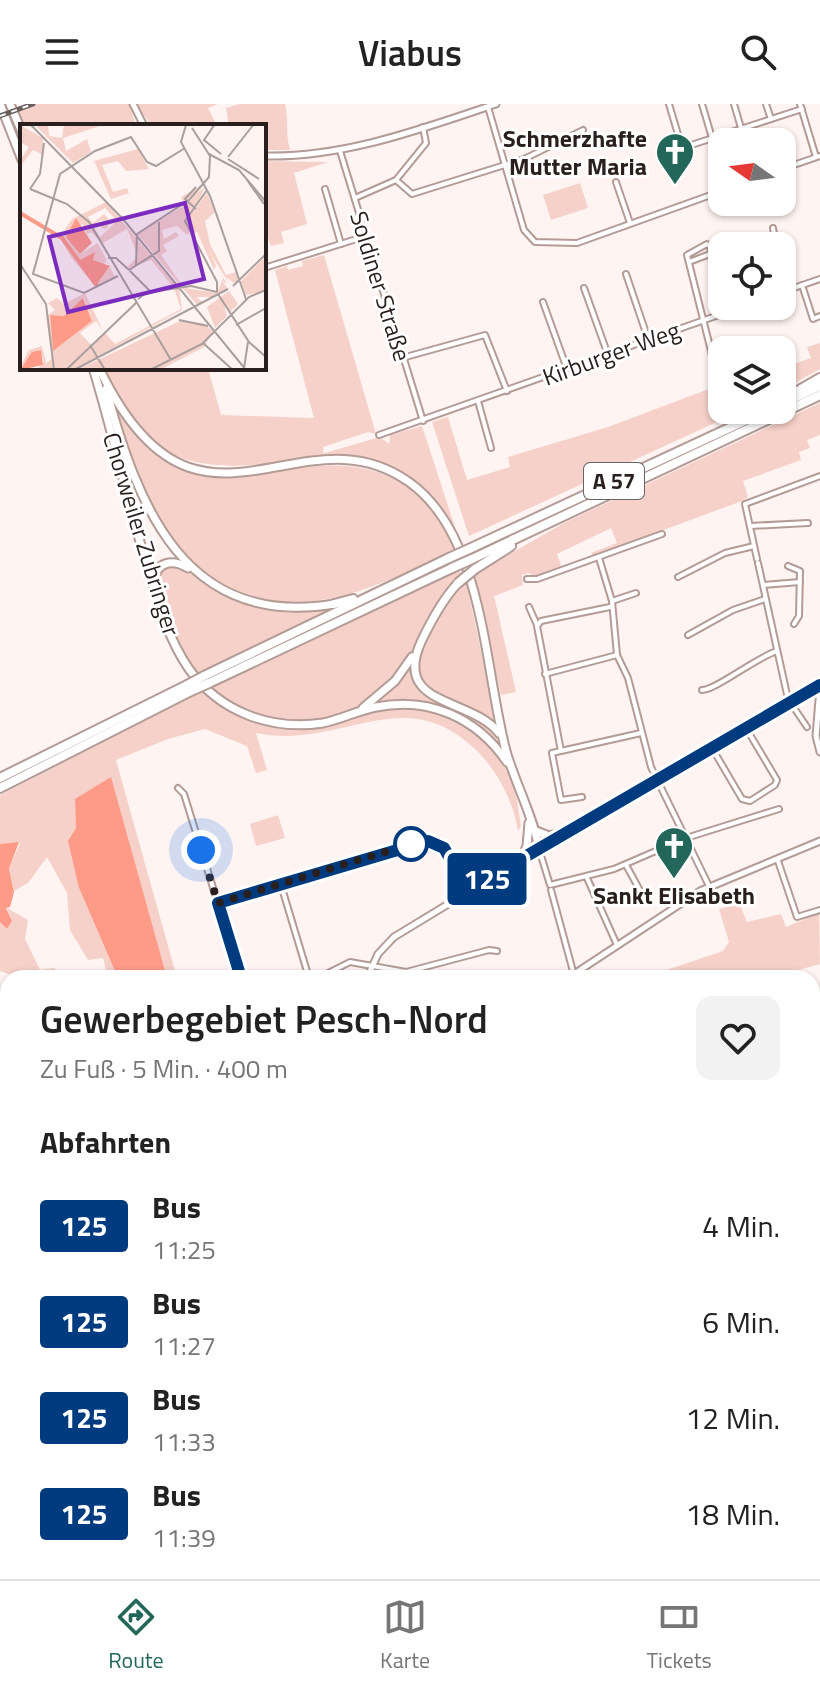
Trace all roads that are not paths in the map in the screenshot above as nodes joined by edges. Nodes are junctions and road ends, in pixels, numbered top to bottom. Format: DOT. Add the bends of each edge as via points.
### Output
graph roads {
  1 [pos="0,104"];
  2 [pos="10,104"];
  3 [pos="133,104"];
  4 [pos="496,104"];
  5 [pos="669,104"];
  6 [pos="702,104"];
  7 [pos="734,104"];
  8 [pos="766,104"];
  9 [pos="488,107"];
  10 [pos="801,107"];
  11 [pos="771,119"];
  12 [pos="143,124"];
  13 [pos="20,127"];
  14 [pos="423,127"];
  15 [pos="709,128"];
  16 [pos="741,128"];
  17 [pos="583,130"];
  18 [pos="708,139"];
  19 [pos="340,151"];
  20 [pos="20,155"];
  21 [pos="266,156"];
  22 [pos="818,157"];
  23 [pos="796,164"];
  24 [pos="505,166"];
  25 [pos="396,180"];
  26 [pos="616,182"];
  27 [pos="325,189"];
  28 [pos="708,196"];
  29 [pos="355,198"];
  30 [pos="630,223"];
  31 [pos="773,228"];
  32 [pos="774,232"];
  33 [pos="366,236"];
  34 [pos="341,244"];
  35 [pos="689,262"];
  36 [pos="266,267"];
  37 [pos="626,274"];
  38 [pos="820,279"];
  39 [pos="802,285"];
  40 [pos="796,287"];
  41 [pos="584,288"];
  42 [pos="543,302"];
  43 [pos="820,316"];
  44 [pos="706,320"];
  45 [pos="709,336"];
  46 [pos="649,340"];
  47 [pos="608,355"];
  48 [pos="402,358"];
  49 [pos="567,369"];
  50 [pos="94,370"];
  51 [pos="100,370"];
  52 [pos="820,378"];
  53 [pos="820,386"];
  54 [pos="507,391"];
  55 [pos="796,393"];
  56 [pos="796,396"];
  57 [pos="817,398"];
  58 [pos="478,401"];
  59 [pos="423,421"];
  60 [pos="736,424"];
  61 [pos="379,435"];
  62 [pos="491,448"];
  63 [pos="820,476"];
  64 [pos="808,523"];
  65 [pos="750,526"];
  66 [pos="662,534"];
  67 [pos="754,546"];
  68 [pos="599,558"];
  69 [pos="473,564"];
  70 [pos="788,566"];
  71 [pos="201,575"];
  72 [pos="678,577"];
  73 [pos="527,579"];
  74 [pos="399,582"];
  75 [pos="800,582"];
  76 [pos="458,583"];
  77 [pos="763,585"];
  78 [pos="636,593"];
  79 [pos="157,598"];
  80 [pos="766,599"];
  81 [pos="334,604"];
  82 [pos="611,604"];
  83 [pos="529,607"];
  84 [pos="794,624"];
  85 [pos="537,625"];
  86 [pos="425,635"];
  87 [pos="688,635"];
  88 [pos="777,651"];
  89 [pos="617,655"];
  90 [pos="545,674"];
  91 [pos="206,680"];
  92 [pos="820,686"];
  93 [pos="189,688"];
  94 [pos="702,690"];
  95 [pos="789,702"];
  96 [pos="357,711"];
  97 [pos="807,727"];
  98 [pos="746,728"];
  99 [pos="641,733"];
  100 [pos="503,738"];
  101 [pos="712,748"];
  102 [pos="561,751"];
  103 [pos="820,752"];
  104 [pos="511,767"];
  105 [pos="0,778"];
  106 [pos="658,780"];
  107 [pos="0,788"];
  108 [pos="178,788"];
  109 [pos="582,797"];
  110 [pos="779,809"];
  111 [pos="529,821"];
  112 [pos="534,829"];
  113 [pos="564,833"];
  114 [pos="686,838"];
  115 [pos="820,841"];
  116 [pos="539,849"];
  117 [pos="521,859"];
  118 [pos="778,861"];
  119 [pos="626,865"];
  120 [pos="457,870"];
  121 [pos="501,871"];
  122 [pos="587,877"];
  123 [pos="281,885"];
  124 [pos="709,886"];
  125 [pos="550,888"];
  126 [pos="468,890"];
  127 [pos="643,896"];
  128 [pos="218,903"];
  129 [pos="820,910"];
  130 [pos="617,945"];
  131 [pos="497,951"];
  132 [pos="371,964"];
  133 [pos="239,970"];
  134 [pos="307,970"];
  135 [pos="334,970"];
  136 [pos="369,970"];
  137 [pos="397,970"];
  138 [pos="414,970"];
  139 [pos="570,970"];
  140 [pos="582,970"];
  1 -- 20 [label="highway"];
  2 -- 13 [label="highway"];
  3 -- 12 [label="street"];
  4 -- 9 [label="street"];
  5 -- 18 [label="street" via="682,148"];
  6 -- 15 [label="street"];
  7 -- 16 [label="street"];
  8 -- 11 [label="street"];
  9 -- 14 [label="street"];
  9 -- 24 [label="street"];
  10 -- 11 [label="street"];
  10 -- 22 [label="street"];
  11 -- 16 [label="street"];
  14 -- 19 [label="street"];
  14 -- 25 [label="street" via="426,143"];
  17 -- 24 [label="street"];
  19 -- 21 [label="street"];
  19 -- 29 [label="street, Soldiner Straße"];
  22 -- 23 [label="street"];
  24 -- 25 [label="street" via="412,194"];
  24 -- 30 [label="street" via="524,230 535,242 571,244"];
  25 -- 29 [label="street"];
  26 -- 30 [label="street"];
  27 -- 34 [label="street"];
  28 -- 30 [label="street"];
  29 -- 33 [label="street, Soldiner Straße"];
  31 -- 32 [label="street"];
  33 -- 34 [label="street"];
  33 -- 48 [label="street, Soldiner Straße"];
  34 -- 36 [label="street"];
  35 -- 35 [label="street" via="710,254 711,247 690,251"];
  35 -- 44 [label="street"];
  37 -- 46 [label="street"];
  38 -- 39 [label="street"];
  39 -- 40 [label="street"];
  39 -- 43 [label="street" via="813,319"];
  41 -- 47 [label="street"];
  42 -- 49 [label="street"];
  44 -- 45 [label="street"];
  44 -- 46 [label="street, Kirburger Weg"];
  46 -- 47 [label="street, Kirburger Weg"];
  47 -- 49 [label="street, Kirburger Weg"];
  48 -- 54 [label="street" via="481,334 488,338"];
  48 -- 59 [label="street, Soldiner Straße"];
  49 -- 54 [label="street, Kirburger Weg"];
  50 -- 79 [label="highway, Chorweiler Zubringer"];
  51 -- 71 [label="highway, Chorweiler Zubringer" via="138,491 173,549"];
  51 -- 100 [label="highway, Chorweiler Zubringer" via="138,433 162,454 187,466 241,474 350,460 392,472 428,497 452,531 463,561"];
  52 -- 55 [label="highway"];
  53 -- 56 [label="highway"];
  54 -- 58 [label="street, Kirburger Weg"];
  57 -- 69 [label="highway, A 57"];
  58 -- 59 [label="street, Kirburger Weg"];
  58 -- 62 [label="street"];
  59 -- 61 [label="street, Kirburger Weg"];
  60 -- 74 [label="highway, A 57, bridge"];
  63 -- 65 [label="street" via="745,504"];
  64 -- 65 [label="street"];
  65 -- 67 [label="street"];
  66 -- 68 [label="street"];
  67 -- 72 [label="street" via="725,553"];
  67 -- 77 [label="street"];
  68 -- 73 [label="street"];
  68 -- 82 [label="street"];
  69 -- 76 [label="highway, bridge"];
  69 -- 91 [label="highway, A 57, bridge" via="452,568"];
  70 -- 75 [label="street" via="800,571"];
  71 -- 79 [label="highway" via="177,563 164,563 153,578"];
  71 -- 81 [label="highway" via="234,594 269,605"];
  74 -- 81 [label="highway"];
  74 -- 91 [label="highway, A 57"];
  75 -- 77 [label="street"];
  75 -- 84 [label="street"];
  76 -- 86 [label="highway"];
  77 -- 80 [label="street"];
  78 -- 82 [label="street"];
  79 -- 96 [label="highway, Chorweiler Zubringer" via="184,661 208,691 229,706 258,719 292,725 328,722"];
  80 -- 87 [label="street"];
  80 -- 88 [label="street"];
  82 -- 85 [label="street"];
  82 -- 89 [label="street"];
  83 -- 85 [label="street"];
  85 -- 90 [label="street"];
  86 -- 96 [label="highway" via="395,681"];
  86 -- 100 [label="highway" via="413,663 418,682 492,725"];
  88 -- 94 [label="street"];
  88 -- 95 [label="street"];
  89 -- 90 [label="street"];
  89 -- 99 [label="street"];
  90 -- 102 [label="street"];
  91 -- 93 [label="highway, A 57, bridge"];
  92 -- 95 [label="street"];
  92 -- 103 [label="street"];
  93 -- 105 [label="highway, A 57"];
  93 -- 107 [label="highway, A 57"];
  95 -- 97 [label="street"];
  95 -- 98 [label="street"];
  96 -- 104 [label="highway, Chorweiler Zubringer" via="407,704 449,713 484,733"];
  98 -- 101 [label="street"];
  98 -- 101 [label="street" via="777,780 750,801 742,799"];
  99 -- 102 [label="street"];
  99 -- 106 [label="street"];
  100 -- 104 [label="highway, Chorweiler Zubringer"];
  101 -- 106 [label="street"];
  102 -- 109 [label="street" via="552,755 561,800"];
  104 -- 111 [label="highway, Chorweiler Zubringer"];
  106 -- 113 [label="street"];
  106 -- 114 [label="street"];
  108 -- 128 [label="street"];
  110 -- 114 [label="street"];
  111 -- 112 [label="highway, Chorweiler Zubringer"];
  111 -- 116 [label="highway"];
  111 -- 117 [label="highway"];
  112 -- 113 [label="highway" via="547,836"];
  112 -- 116 [label="highway, Chorweiler Zubringer"];
  113 -- 116 [label="street"];
  114 -- 119 [label="street"];
  114 -- 124 [label="street"];
  115 -- 118 [label="street"];
  116 -- 117 [label="street"];
  116 -- 125 [label="street"];
  117 -- 121 [label="street"];
  118 -- 124 [label="street"];
  118 -- 129 [label="street" via="797,917"];
  119 -- 122 [label="street"];
  119 -- 127 [label="street"];
  120 -- 121 [label="street" via="470,876"];
  120 -- 123 [label="street" via="444,848 428,841"];
  120 -- 126 [label="street"];
  121 -- 126 [label="street"];
  122 -- 125 [label="street"];
  122 -- 130 [label="street"];
  123 -- 128 [label="street"];
  123 -- 134 [label="street"];
  124 -- 130 [label="street"];
  125 -- 139 [label="street"];
  126 -- 132 [label="street" via="394,937"];
  128 -- 133 [label="street"];
  130 -- 140 [label="street"];
  131 -- 138 [label="street"];
  132 -- 135 [label="street" via="350,962"];
  132 -- 136 [label="street"];
  132 -- 137 [label="street"];
}
